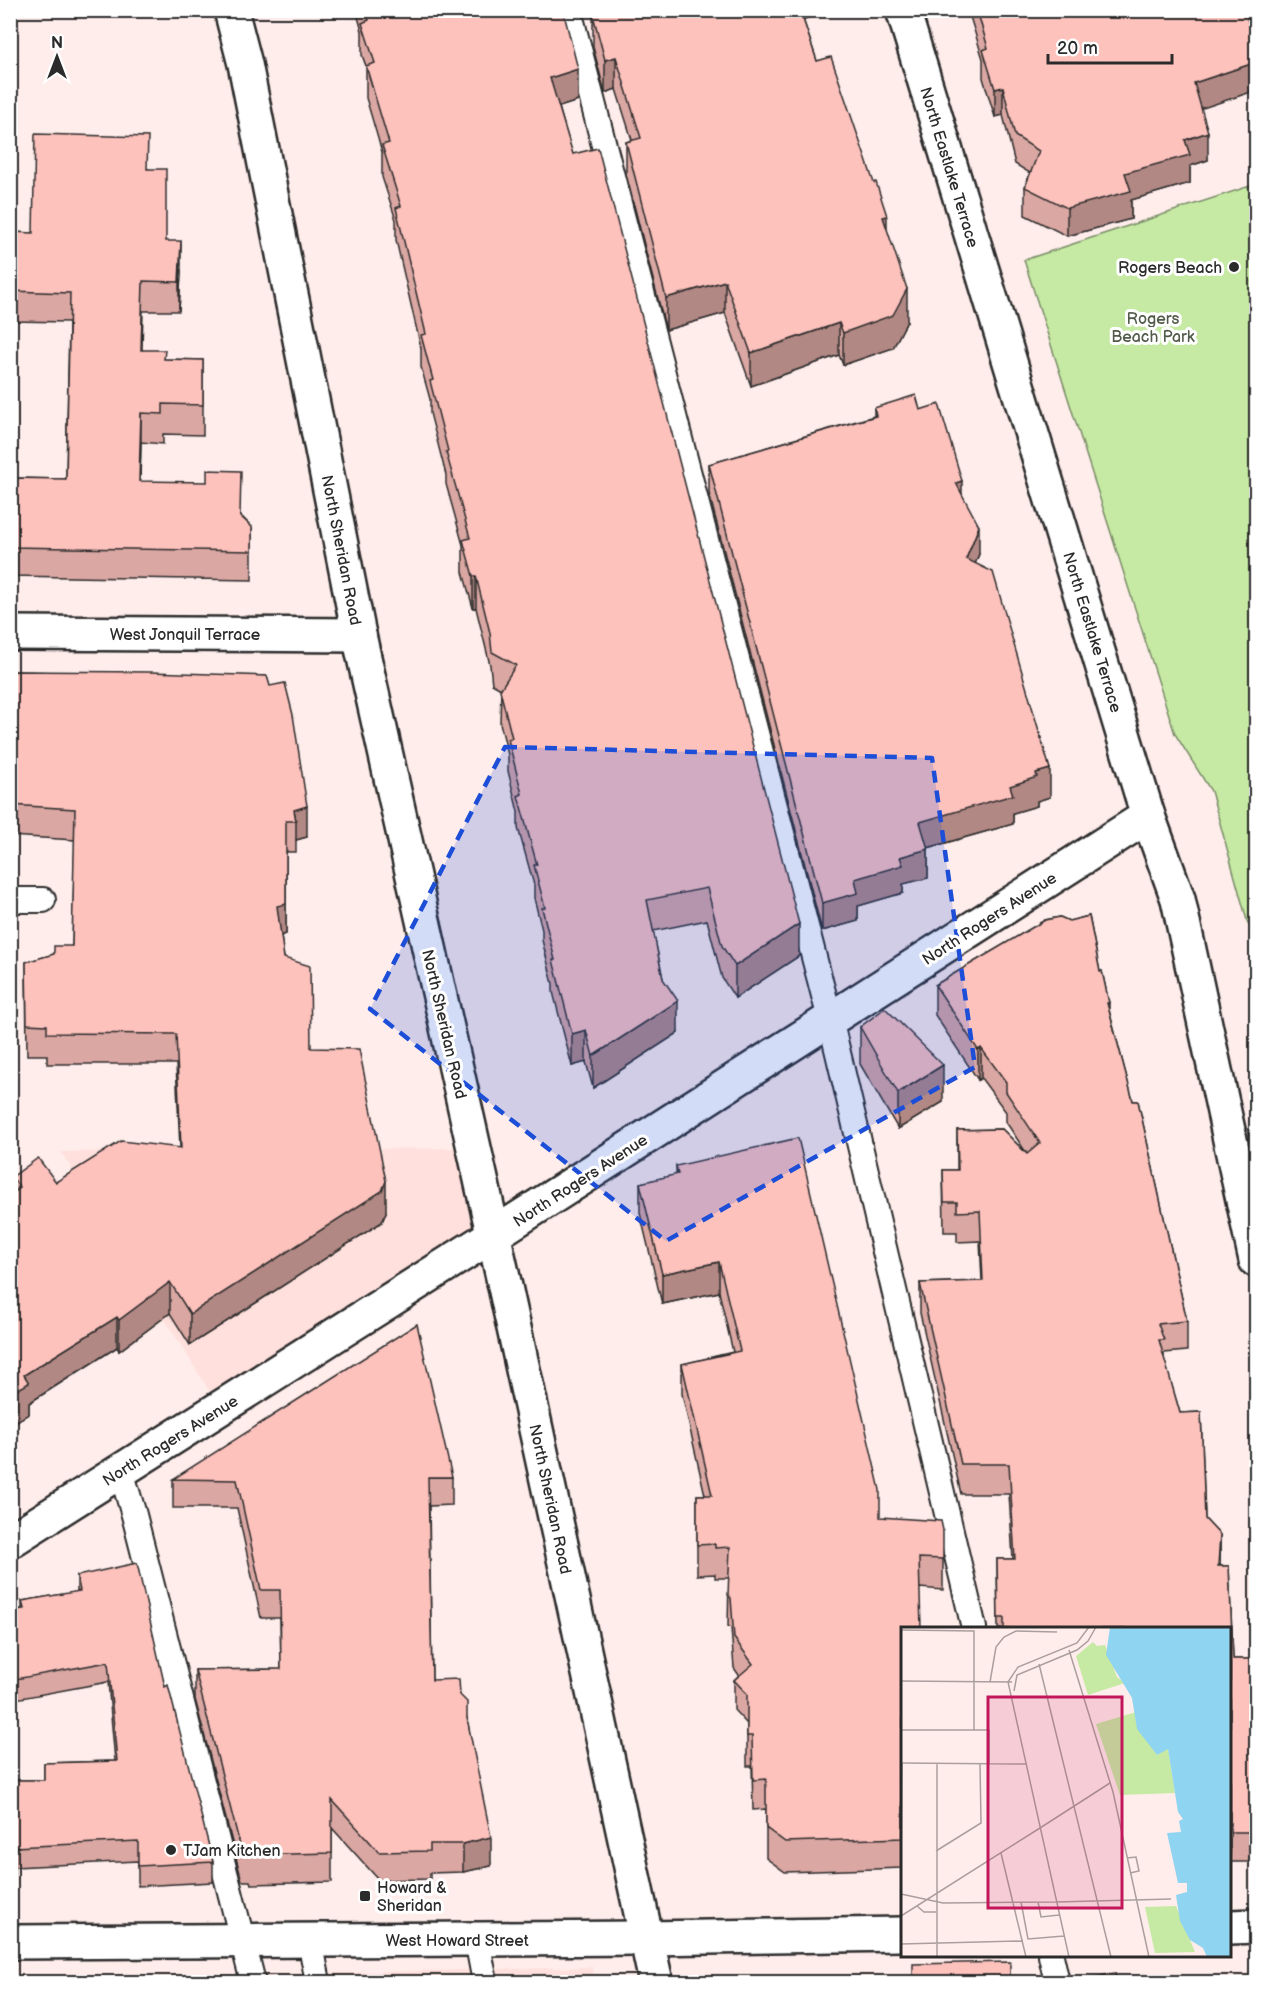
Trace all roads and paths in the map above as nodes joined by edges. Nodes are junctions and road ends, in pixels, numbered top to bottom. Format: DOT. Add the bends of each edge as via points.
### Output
graph roads {
  1 [pos="231,10"];
  2 [pos="244,10"];
  3 [pos="569,10"];
  4 [pos="903,10"];
  5 [pos="245,64"];
  6 [pos="10,633"];
  7 [pos="359,635"];
  8 [pos="1148,816"];
  9 [pos="10,900"];
  10 [pos="43,900"];
  11 [pos="830,1019"];
  12 [pos="493,1235"];
  13 [pos="1257,1260"];
  14 [pos="121,1471"];
  15 [pos="10,1541"];
  16 [pos="974,1627"];
  17 [pos="1257,1926"];
  18 [pos="1231,1927"];
  19 [pos="901,1934"];
  20 [pos="646,1938"];
  21 [pos="244,1940"];
  22 [pos="310,1940"];
  23 [pos="477,1940"];
  24 [pos="10,1942"];
  25 [pos="1051,1957"];
  26 [pos="253,1983"];
  27 [pos="318,1983"];
  28 [pos="485,1983"];
  29 [pos="656,1983"];
  30 [pos="1057,1983"];
  1 -- 5 [label="main road, North Sheridan Road"];
  2 -- 5 [label="main road, North Sheridan Road"];
  3 -- 11 [label="lane"];
  4 -- 8 [label="main road, North Eastlake Terrace"];
  5 -- 7 [label="main road, North Sheridan Road"];
  6 -- 7 [label="main road, West Jonquil Terrace"];
  7 -- 12 [label="main road, North Sheridan Road"];
  8 -- 11 [label="main road, North Rogers Avenue"];
  8 -- 13 [label="main road, North Eastlake Terrace" via="1178,899"];
  9 -- 10 [label="lane"];
  11 -- 12 [label="main road, North Rogers Avenue"];
  11 -- 16 [label="lane"];
  12 -- 14 [label="main road, North Rogers Avenue"];
  12 -- 20 [label="main road, North Sheridan Road"];
  14 -- 15 [label="main road, North Rogers Avenue"];
  14 -- 21 [label="lane"];
  17 -- 18 [label="main road"];
  19 -- 20 [label="main road, West Howard Street"];
  20 -- 23 [label="main road, West Howard Street"];
  20 -- 29 [label="main road, North Sheridan Road"];
  21 -- 22 [label="main road, West Howard Street"];
  21 -- 24 [label="main road, West Howard Street"];
  21 -- 26 [label="lane"];
  22 -- 23 [label="main road, West Howard Street"];
  22 -- 27 [label="lane"];
  23 -- 28 [label="lane"];
  25 -- 30 [label="lane"];
}
